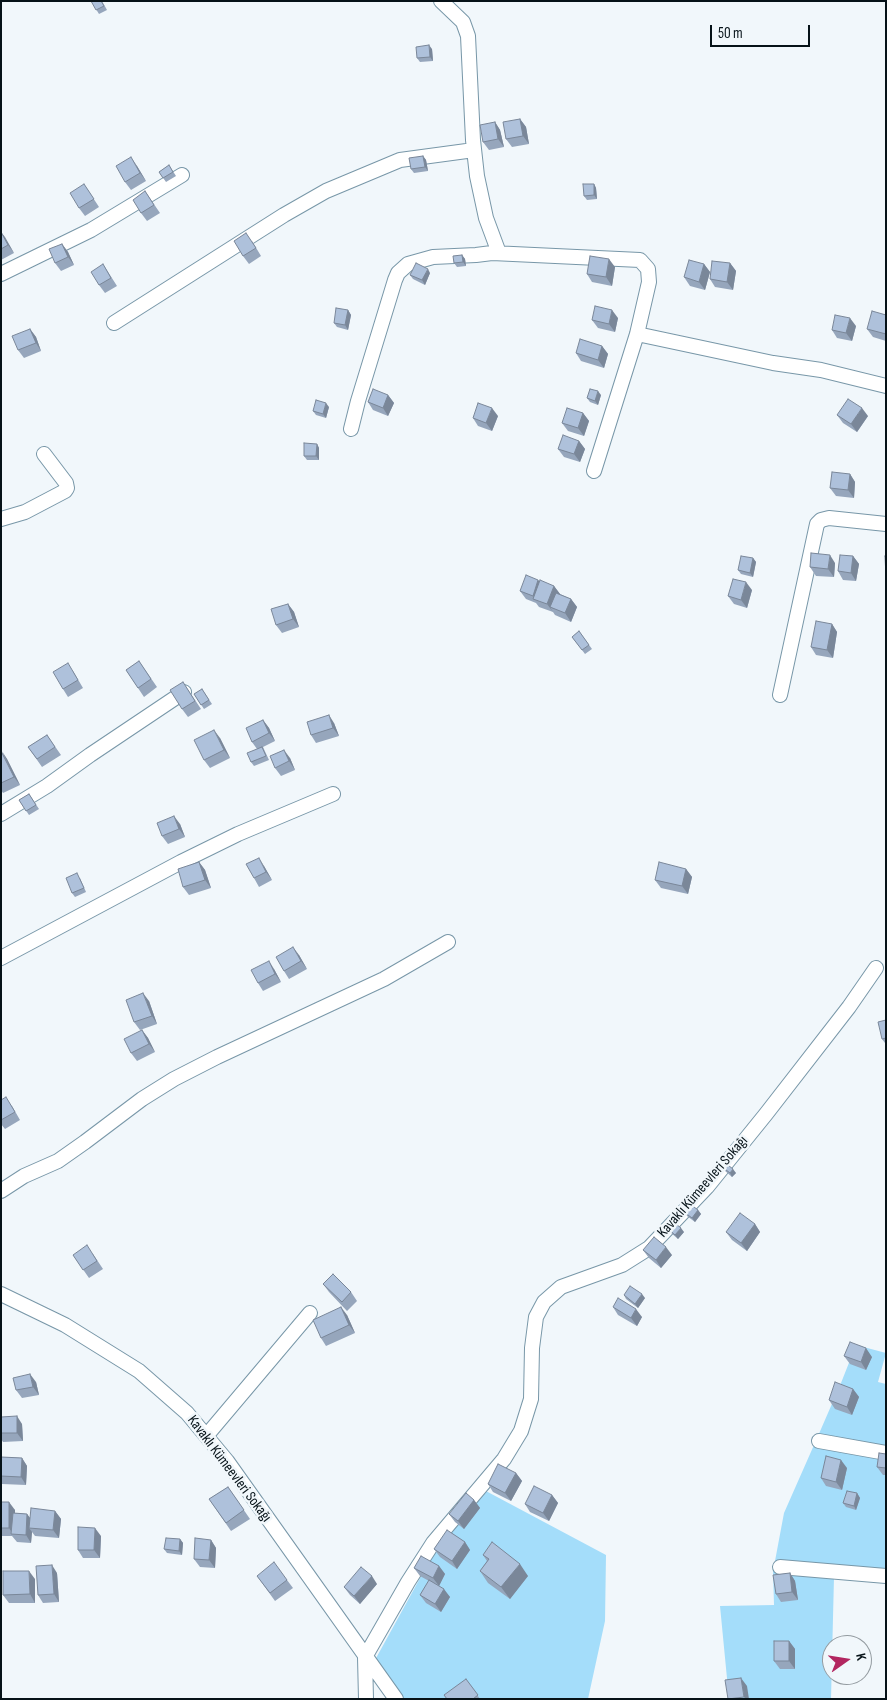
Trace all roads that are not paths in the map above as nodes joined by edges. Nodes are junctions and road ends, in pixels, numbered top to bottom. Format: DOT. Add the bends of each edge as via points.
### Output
graph roads {
  1 [pos="442,1"];
  2 [pos="474,150"];
  3 [pos="182,175"];
  4 [pos="499,253"];
  5 [pos="1,274"];
  6 [pos="114,323"];
  7 [pos="638,334"];
  8 [pos="886,386"];
  9 [pos="351,429"];
  10 [pos="44,454"];
  11 [pos="594,471"];
  12 [pos="1,520"];
  13 [pos="886,524"];
  14 [pos="184,692"];
  15 [pos="780,696"];
  16 [pos="333,794"];
  17 [pos="1,814"];
  18 [pos="448,942"];
  19 [pos="1,958"];
  20 [pos="876,968"];
  21 [pos="1,1191"];
  22 [pos="1,1294"];
  23 [pos="310,1313"];
  24 [pos="207,1435"];
  25 [pos="819,1441"];
  26 [pos="886,1453"];
  27 [pos="780,1567"];
  28 [pos="886,1576"];
  29 [pos="365,1657"];
  30 [pos="366,1699"];
  31 [pos="396,1699"];
  1 -- 2 [label="street" via="463,22 468,36"];
  2 -- 4 [label="street" via="486,218"];
  2 -- 6 [label="street" via="400,160 326,191"];
  3 -- 5 [label="street" via="92,230"];
  4 -- 7 [label="street" via="640,260 648,269 650,282"];
  4 -- 9 [label="street" via="433,257 403,267 395,280"];
  7 -- 8 [label="street"];
  7 -- 11 [label="street"];
  10 -- 12 [label="street" via="67,488 25,512"];
  13 -- 15 [label="street" via="829,518 817,524"];
  14 -- 17 [label="street"];
  16 -- 19 [label="street" via="181,862"];
  18 -- 21 [label="street" via="384,979 174,1079 58,1160"];
  20 -- 29 [label="street, Kavaklı Kümeevleri Sokağı" via="707,1187 649,1248 622,1265 561,1287 544,1302 536,1317 531,1399 521,1431 504,1459 433,1542"];
  22 -- 24 [label="street, Kavaklı Kümeevleri Sokağı" via="65,1325 139,1371"];
  23 -- 24 [label="street"];
  24 -- 29 [label="street, Kavaklı Kümeevleri Sokağı"];
  25 -- 26 [label="street"];
  27 -- 28 [label="street"];
  29 -- 30 [label="street"];
  29 -- 31 [label="street, Kavaklı Kümeevleri Sokağı"];
}
